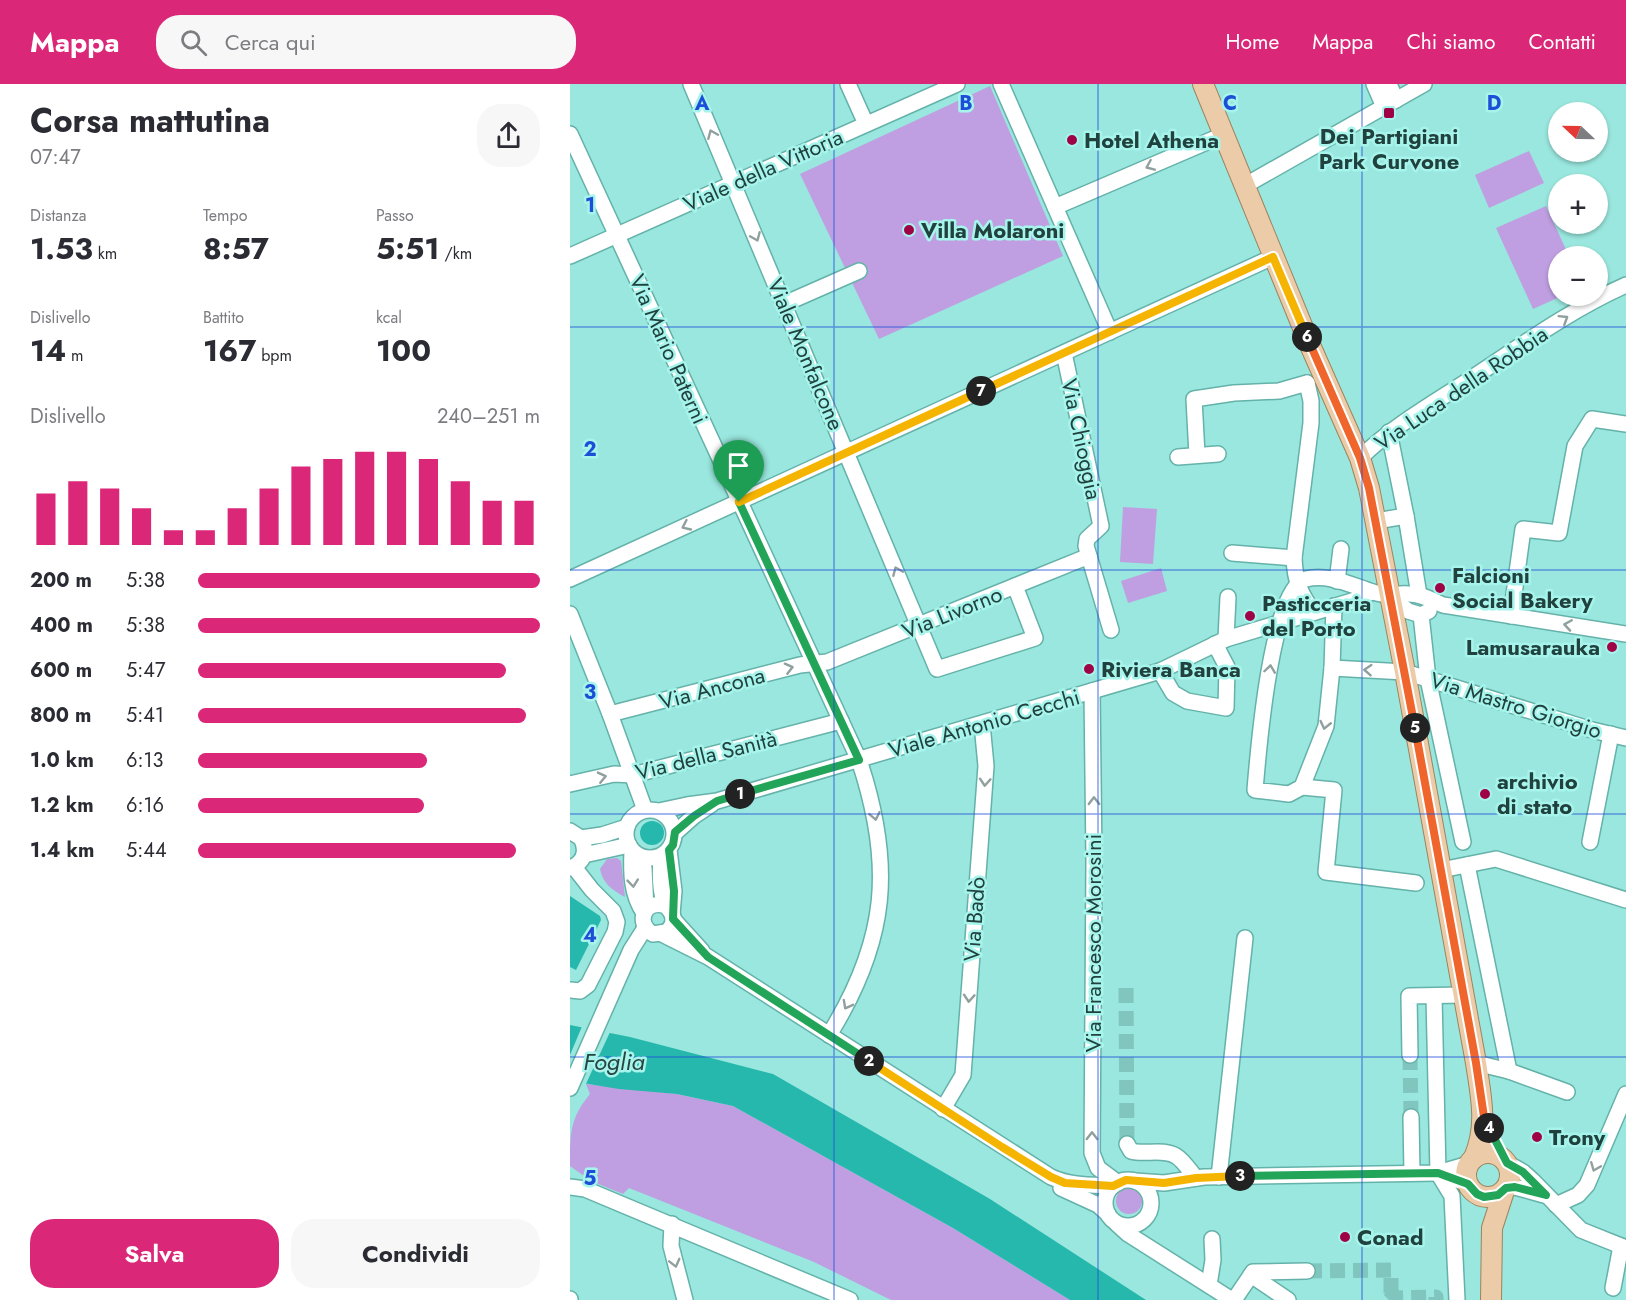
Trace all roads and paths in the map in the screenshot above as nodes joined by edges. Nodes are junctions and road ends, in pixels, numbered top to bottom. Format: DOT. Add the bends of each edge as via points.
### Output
graph roads {
  1 [pos="691,84"];
  2 [pos="848,84"];
  3 [pos="957,84"];
  4 [pos="1001,84"];
  5 [pos="1203,84"];
  6 [pos="1374,84"];
  7 [pos="1389,84"];
  8 [pos="1424,84"];
  9 [pos="1390,103"];
  10 [pos="866,124"];
  11 [pos="570,134"];
  12 [pos="1223,135"];
  13 [pos="734,183"];
  14 [pos="1244,186"];
  15 [pos="1055,207"];
  16 [pos="617,235"];
  17 [pos="570,256"];
  18 [pos="1273,257"];
  19 [pos="860,271"];
  20 [pos="1626,285"];
  21 [pos="784,304"];
  22 [pos="1110,332"];
  23 [pos="1064,353"];
  24 [pos="1320,369"];
  25 [pos="1307,383"];
  26 [pos="1626,424"];
  27 [pos="1389,432"];
  28 [pos="847,452"];
  29 [pos="1218,454"];
  30 [pos="1197,455"];
  31 [pos="1178,457"];
  32 [pos="1360,458"];
  33 [pos="739,502"];
  34 [pos="1406,516"];
  35 [pos="1376,520"];
  36 [pos="1341,549"];
  37 [pos="1232,553"];
  38 [pos="1089,556"];
  39 [pos="1294,558"];
  40 [pos="570,579"];
  41 [pos="1338,581"];
  42 [pos="1296,583"];
  43 [pos="1015,586"];
  44 [pos="1381,594"];
  45 [pos="1419,595"];
  46 [pos="1228,597"];
  47 [pos="1443,605"];
  48 [pos="1334,606"];
  49 [pos="1314,612"];
  50 [pos="570,614"];
  51 [pos="1421,615"];
  52 [pos="1510,616"];
  53 [pos="1280,621"];
  54 [pos="920,625"];
  55 [pos="1111,630"];
  56 [pos="1626,634"];
  57 [pos="1221,641"];
  58 [pos="814,665"];
  59 [pos="1332,668"];
  60 [pos="1160,671"];
  61 [pos="1405,672"];
  62 [pos="1428,679"];
  63 [pos="1092,692"];
  64 [pos="610,714"];
  65 [pos="841,721"];
  66 [pos="982,724"];
  67 [pos="1611,734"];
  68 [pos="1626,738"];
  69 [pos="859,760"];
  70 [pos="633,776"];
  71 [pos="570,784"];
  72 [pos="1302,787"];
  73 [pos="717,801"];
  74 [pos="652,811"];
  75 [pos="627,827"];
  76 [pos="675,832"];
  77 [pos="575,835"];
  78 [pos="1463,842"];
  79 [pos="1590,842"];
  80 [pos="633,850"];
  81 [pos="665,854"];
  82 [pos="576,863"];
  83 [pos="1467,865"];
  84 [pos="1441,870"];
  85 [pos="1416,883"];
  86 [pos="1626,900"];
  87 [pos="670,913"];
  88 [pos="645,917"];
  89 [pos="662,934"];
  90 [pos="1245,938"];
  91 [pos="708,957"];
  92 [pos="570,990"];
  93 [pos="1463,995"];
  94 [pos="1434,996"];
  95 [pos="831,1031"];
  96 [pos="1410,1055"];
  97 [pos="1476,1063"];
  98 [pos="1509,1071"];
  99 [pos="570,1088"];
  100 [pos="1567,1092"];
  101 [pos="1626,1094"];
  102 [pos="943,1109"];
  103 [pos="1411,1117"];
  104 [pos="1484,1117"];
  105 [pos="1127,1144"];
  106 [pos="1471,1161"];
  107 [pos="1505,1161"];
  108 [pos="1183,1165"];
  109 [pos="1412,1173"];
  110 [pos="1438,1173"];
  111 [pos="570,1176"];
  112 [pos="1051,1177"];
  113 [pos="1219,1177"];
  114 [pos="1196,1178"];
  115 [pos="1135,1181"];
  116 [pos="1177,1181"];
  117 [pos="1115,1184"];
  118 [pos="578,1188"];
  119 [pos="1472,1189"];
  120 [pos="1505,1190"];
  121 [pos="1551,1200"];
  122 [pos="1148,1211"];
  123 [pos="1111,1218"];
  124 [pos="672,1224"];
  125 [pos="1492,1228"];
  126 [pos="1212,1239"];
  127 [pos="1623,1247"];
  128 [pos="1166,1257"];
  129 [pos="1306,1271"];
  130 [pos="1251,1275"];
  131 [pos="1209,1285"];
  132 [pos="1613,1288"];
  133 [pos="854,1297"];
  134 [pos="1279,1298"];
  135 [pos="685,1300"];
  136 [pos="1233,1300"];
  137 [pos="1457,1300"];
  138 [pos="1491,1300"];
  13 -- 1 [label="street, Viale Monfalcone, one-way"];
  2 -- 10 [label="street"];
  3 -- 10 [label="street, Viale della Vittoria"];
  4 -- 15 [label="street"];
  5 -- 12 [label="main road"];
  6 -- 9 [label="street"];
  7 -- 9 [label="street"];
  8 -- 9 [label="street"];
  9 -- 14 [label="street"];
  10 -- 13 [label="street, Viale della Vittoria"];
  11 -- 16 [label="street, Via Mario Paterni"];
  12 -- 14 [label="main road"];
  12 -- 15 [label="street, one-way"];
  13 -- 16 [label="street, Viale della Vittoria"];
  13 -- 21 [label="street, Viale Monfalcone, one-way"];
  14 -- 18 [label="main road"];
  15 -- 22 [label="street"];
  16 -- 17 [label="street, Viale della Vittoria"];
  16 -- 33 [label="street, Via Mario Paterni"];
  18 -- 22 [label="street"];
  18 -- 24 [label="main road"];
  19 -- 21 [label="street"];
  27 -- 20 [label="street, Via Luca della Robbia, one-way" via="1590,303"];
  21 -- 28 [label="street, Viale Monfalcone"];
  22 -- 23 [label="street"];
  23 -- 28 [label="street"];
  23 -- 38 [label="street, Via Chioggia" via="1101,526 1087,539"];
  24 -- 25 [label="street" via="1312,372"];
  24 -- 32 [label="main road"];
  25 -- 30 [label="street" via="1279,391 1194,399"];
  25 -- 39 [label="street" via="1311,423"];
  26 -- 52 [label="street" via="1592,419 1575,446 1559,533 1523,529"];
  27 -- 32 [label="street, Via Luca della Robbia"];
  27 -- 34 [label="street"];
  28 -- 33 [label="street"];
  54 -- 28 [label="street, Viale Monfalcone, one-way"];
  29 -- 30 [label="street"];
  30 -- 31 [label="street"];
  32 -- 35 [label="main road"];
  33 -- 40 [label="street, one-way"];
  33 -- 58 [label="street, Via Mario Paterni"];
  34 -- 35 [label="street"];
  34 -- 45 [label="street"];
  35 -- 44 [label="main road"];
  36 -- 41 [label="street"];
  37 -- 39 [label="street"];
  38 -- 43 [label="street, Via Livorno"];
  38 -- 55 [label="street"];
  39 -- 42 [label="street"];
  41 -- 42 [label="street" via="1307,578"];
  41 -- 44 [label="street"];
  42 -- 49 [label="street"];
  42 -- 53 [label="street"];
  43 -- 54 [label="street, Via Livorno"];
  43 -- 54 [label="street, Viale Monfalcone" via="1035,638 937,669"];
  44 -- 45 [label="street"];
  44 -- 48 [label="street, Viale Antonio Cecchi"];
  44 -- 51 [label="street"];
  44 -- 61 [label="main road"];
  45 -- 47 [label="street"];
  46 -- 57 [label="street"];
  47 -- 51 [label="street"];
  47 -- 52 [label="street"];
  48 -- 49 [label="street, Viale Antonio Cecchi"];
  48 -- 59 [label="street"];
  49 -- 53 [label="street, Viale Antonio Cecchi"];
  50 -- 64 [label="street"];
  51 -- 62 [label="street"];
  56 -- 52 [label="street, one-way"];
  53 -- 57 [label="street, Viale Antonio Cecchi"];
  72 -- 53 [label="street, one-way" via="1289,794 1255,790"];
  54 -- 58 [label="street, Via Livorno"];
  57 -- 60 [label="street, Viale Antonio Cecchi"];
  57 -- 60 [label="street" via="1227,667 1227,708 1187,701 1173,693"];
  64 -- 58 [label="street, Via Ancona, one-way" via="800,665"];
  58 -- 65 [label="street, Via Mario Paterni"];
  61 -- 59 [label="street, Via Mastro Giorgio, one-way"];
  59 -- 72 [label="street, one-way" via="1326,726"];
  60 -- 63 [label="street, Viale Antonio Cecchi"];
  61 -- 62 [label="street, Via Mastro Giorgio"];
  61 -- 84 [label="main road"];
  62 -- 67 [label="street, Via Mastro Giorgio"];
  62 -- 78 [label="street"];
  63 -- 66 [label="street, Viale Antonio Cecchi"];
  117 -- 63 [label="street, Via Francesco Morosini, one-way" via="1098,1168 1092,1153"];
  64 -- 70 [label="street"];
  65 -- 69 [label="street, Via Mario Paterni"];
  65 -- 70 [label="street, Via della Sanità"];
  66 -- 69 [label="street, Viale Antonio Cecchi"];
  66 -- 102 [label="street, Via Badò, one-way" via="986,766 963,1075"];
  67 -- 68 [label="street, Via Mastro Giorgio"];
  67 -- 79 [label="street"];
  69 -- 73 [label="street, Viale Antonio Cecchi"];
  69 -- 95 [label="street, Via Mario Paterni, one-way" via="879,836 880,899 867,957 848,1004"];
  71 -- 70 [label="street, Via della Sanità, one-way" via="614,774"];
  70 -- 74 [label="street"];
  72 -- 85 [label="street" via="1334,790 1326,872"];
  73 -- 74 [label="street, Viale Antonio Cecchi"];
  73 -- 76 [label="street, Viale Antonio Cecchi"];
  74 -- 75 [label="street" via="637,814"];
  74 -- 76 [label="street" via="670,820"];
  75 -- 77 [label="street" via="602,835"];
  75 -- 80 [label="street"];
  76 -- 81 [label="street" via="673,845"];
  77 -- 82 [label="street" via="585,846"];
  80 -- 81 [label="street" via="649,859"];
  80 -- 82 [label="street"];
  80 -- 88 [label="street, one-way" via="644,868"];
  81 -- 87 [label="street" via="661,879"];
  82 -- 92 [label="street" via="591,890 613,911 617,922 588,985 580,991"];
  83 -- 84 [label="street"];
  83 -- 86 [label="street" via="1496,859"];
  83 -- 98 [label="street"];
  84 -- 93 [label="main road"];
  87 -- 88 [label="street" via="655,904"];
  87 -- 89 [label="street" via="670,929"];
  87 -- 91 [label="street"];
  88 -- 89 [label="street" via="652,934"];
  88 -- 99 [label="street"];
  89 -- 91 [label="street"];
  90 -- 113 [label="street"];
  91 -- 95 [label="street"];
  93 -- 94 [label="street"];
  93 -- 97 [label="main road"];
  94 -- 96 [label="street" via="1409,996"];
  94 -- 110 [label="street"];
  95 -- 102 [label="street"];
  97 -- 98 [label="street"];
  97 -- 104 [label="main road"];
  98 -- 100 [label="street"];
  101 -- 121 [label="street, one-way" via="1587,1185 1578,1195"];
  102 -- 112 [label="street"];
  103 -- 109 [label="street"];
  104 -- 106 [label="main road"];
  104 -- 107 [label="main road"];
  105 -- 108 [label="street" via="1131,1151 1139,1153 1174,1155"];
  106 -- 107 [label="main road" via="1491,1153"];
  106 -- 110 [label="street"];
  106 -- 119 [label="main road" via="1466,1177"];
  107 -- 120 [label="main road" via="1511,1176"];
  107 -- 121 [label="street" via="1523,1172"];
  108 -- 114 [label="street"];
  108 -- 116 [label="street"];
  109 -- 110 [label="street"];
  109 -- 113 [label="street"];
  110 -- 119 [label="street"];
  110 -- 137 [label="street" via="1452,1196"];
  111 -- 118 [label="street"];
  112 -- 117 [label="street" via="1080,1185"];
  112 -- 123 [label="street" via="1063,1190 1098,1205"];
  113 -- 114 [label="street"];
  114 -- 116 [label="street"];
  115 -- 116 [label="street"];
  115 -- 117 [label="street"];
  115 -- 122 [label="street" via="1148,1193"];
  116 -- 122 [label="street" via="1157,1196"];
  117 -- 123 [label="street" via="1105,1198"];
  118 -- 124 [label="street"];
  119 -- 120 [label="main road" via="1491,1197"];
  119 -- 125 [label="main road"];
  120 -- 121 [label="street" via="1522,1189"];
  120 -- 125 [label="main road"];
  121 -- 127 [label="street" via="1581,1230"];
  122 -- 123 [label="street" via="1135,1225 1124,1226"];
  122 -- 128 [label="street" via="1147,1232 1153,1245"];
  123 -- 128 [label="street" via="1128,1234"];
  124 -- 133 [label="street"];
  124 -- 135 [label="street, one-way" via="671,1246"];
  125 -- 138 [label="main road"];
  126 -- 131 [label="street"];
  127 -- 132 [label="street"];
  128 -- 131 [label="street"];
  129 -- 130 [label="street"];
  130 -- 134 [label="street"];
  130 -- 136 [label="street"];
  131 -- 136 [label="street"];
}
